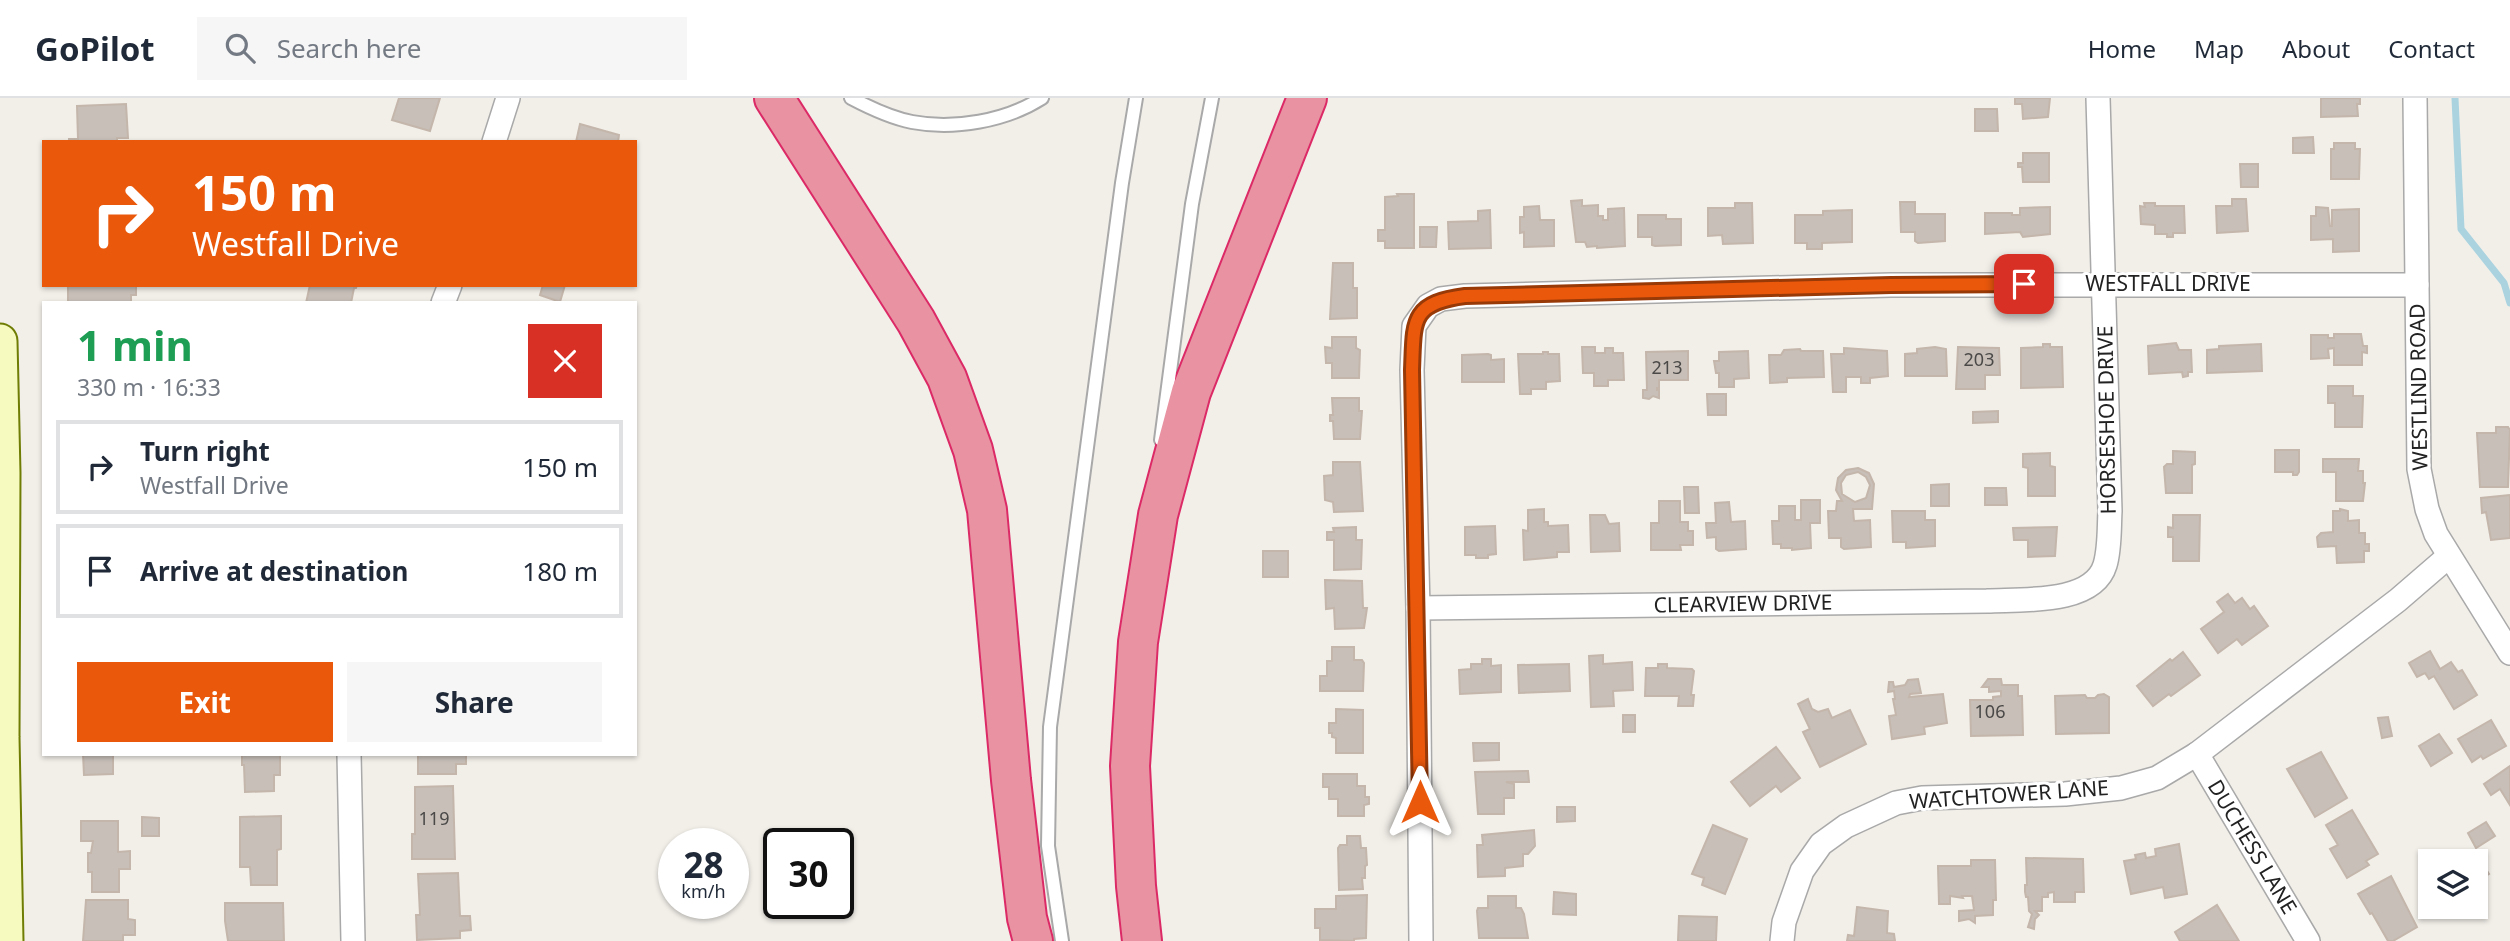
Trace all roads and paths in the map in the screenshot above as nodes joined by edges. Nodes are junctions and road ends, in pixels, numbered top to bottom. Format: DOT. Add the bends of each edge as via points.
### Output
graph roads {
  1 [pos="508,98"];
  2 [pos="851,98"];
  3 [pos="1042,98"];
  4 [pos="1136,98"];
  5 [pos="1212,98"];
  6 [pos="1307,98"];
  7 [pos="2098,98"];
  8 [pos="2415,98"];
  9 [pos="776,100"];
  10 [pos="495,140"];
  11 [pos="2104,284"];
  12 [pos="2417,285"];
  13 [pos="0,341"];
  14 [pos="2449,556"];
  15 [pos="2068,596"];
  16 [pos="1418,608"];
  17 [pos="1138,639"];
  18 [pos="2510,653"];
  19 [pos="2197,754"];
  20 [pos="349,756"];
  21 [pos="6,941"];
  22 [pos="353,941"];
  23 [pos="1033,941"];
  24 [pos="1062,941"];
  25 [pos="1142,941"];
  26 [pos="1421,941"];
  27 [pos="1782,941"];
  28 [pos="2308,941"];
  1 -- 10 [label="street"];
  2 -- 3 [label="lane" via="911,122 954,125 994,119"];
  4 -- 24 [label="lane" via="1050,727 1048,846"];
  5 -- 17 [label="lane" via="1168,377"];
  6 -- 17 [label="highway" via="1191,392 1158,514"];
  7 -- 11 [label="street, HORSESHOE DRIVE"];
  8 -- 12 [label="street, WESTLIND ROAD"];
  9 -- 23 [label="highway" via="916,321 947,378 973,450 987,510 1011,780"];
  11 -- 12 [label="street, WESTFALL DRIVE"];
  11 -- 15 [label="street, HORSESHOE DRIVE" via="2110,511 2105,566 2094,584"];
  11 -- 16 [label="street, WESTFALL DRIVE" via="1891,285 1441,299 1428,306 1414,326"];
  12 -- 14 [label="street, WESTLIND ROAD" via="2418,469 2427,509"];
  13 -- 21 [label="street"];
  14 -- 18 [label="street, WESTLIND ROAD"];
  14 -- 19 [label="street, WATCHTOWER LANE"];
  15 -- 16 [label="street, CLEARVIEW DRIVE" via="1987,601"];
  16 -- 26 [label="street"];
  17 -- 25 [label="highway" via="1130,766"];
  19 -- 27 [label="street, WATCHTOWER LANE" via="2157,778 2121,788 1922,798 1896,803 1846,825 1821,844 1802,871"];
  19 -- 28 [label="street, DUCHESS LANE"];
  20 -- 22 [label="street"];
}
